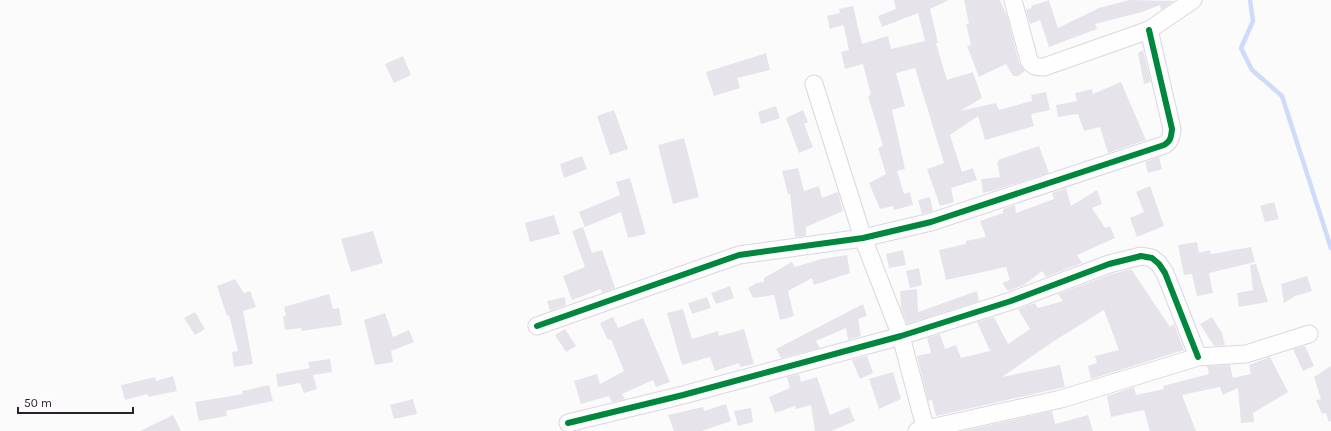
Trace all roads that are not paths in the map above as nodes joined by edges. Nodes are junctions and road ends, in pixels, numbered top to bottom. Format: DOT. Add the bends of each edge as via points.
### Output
graph roads {
  1 [pos="1013,0"];
  2 [pos="1193,0"];
  3 [pos="1149,30"];
  4 [pos="814,84"];
  5 [pos="863,238"];
  6 [pos="537,326"];
  7 [pos="1309,334"];
  8 [pos="901,336"];
  9 [pos="1198,357"];
  10 [pos="568,423"];
  11 [pos="923,430"];
  1 -- 3 [label="street" via="1029,60 1036,67 1044,68"];
  2 -- 3 [label="street"];
  3 -- 5 [label="street" via="1172,129 1169,142 1164,146 931,222"];
  4 -- 5 [label="street"];
  5 -- 6 [label="street" via="739,255"];
  5 -- 8 [label="street"];
  7 -- 9 [label="street" via="1246,354"];
  8 -- 9 [label="street" via="1011,301 1109,264 1141,256 1152,258 1165,273"];
  8 -- 10 [label="street"];
  8 -- 11 [label="street"];
  9 -- 11 [label="street" via="1061,399"];
}
